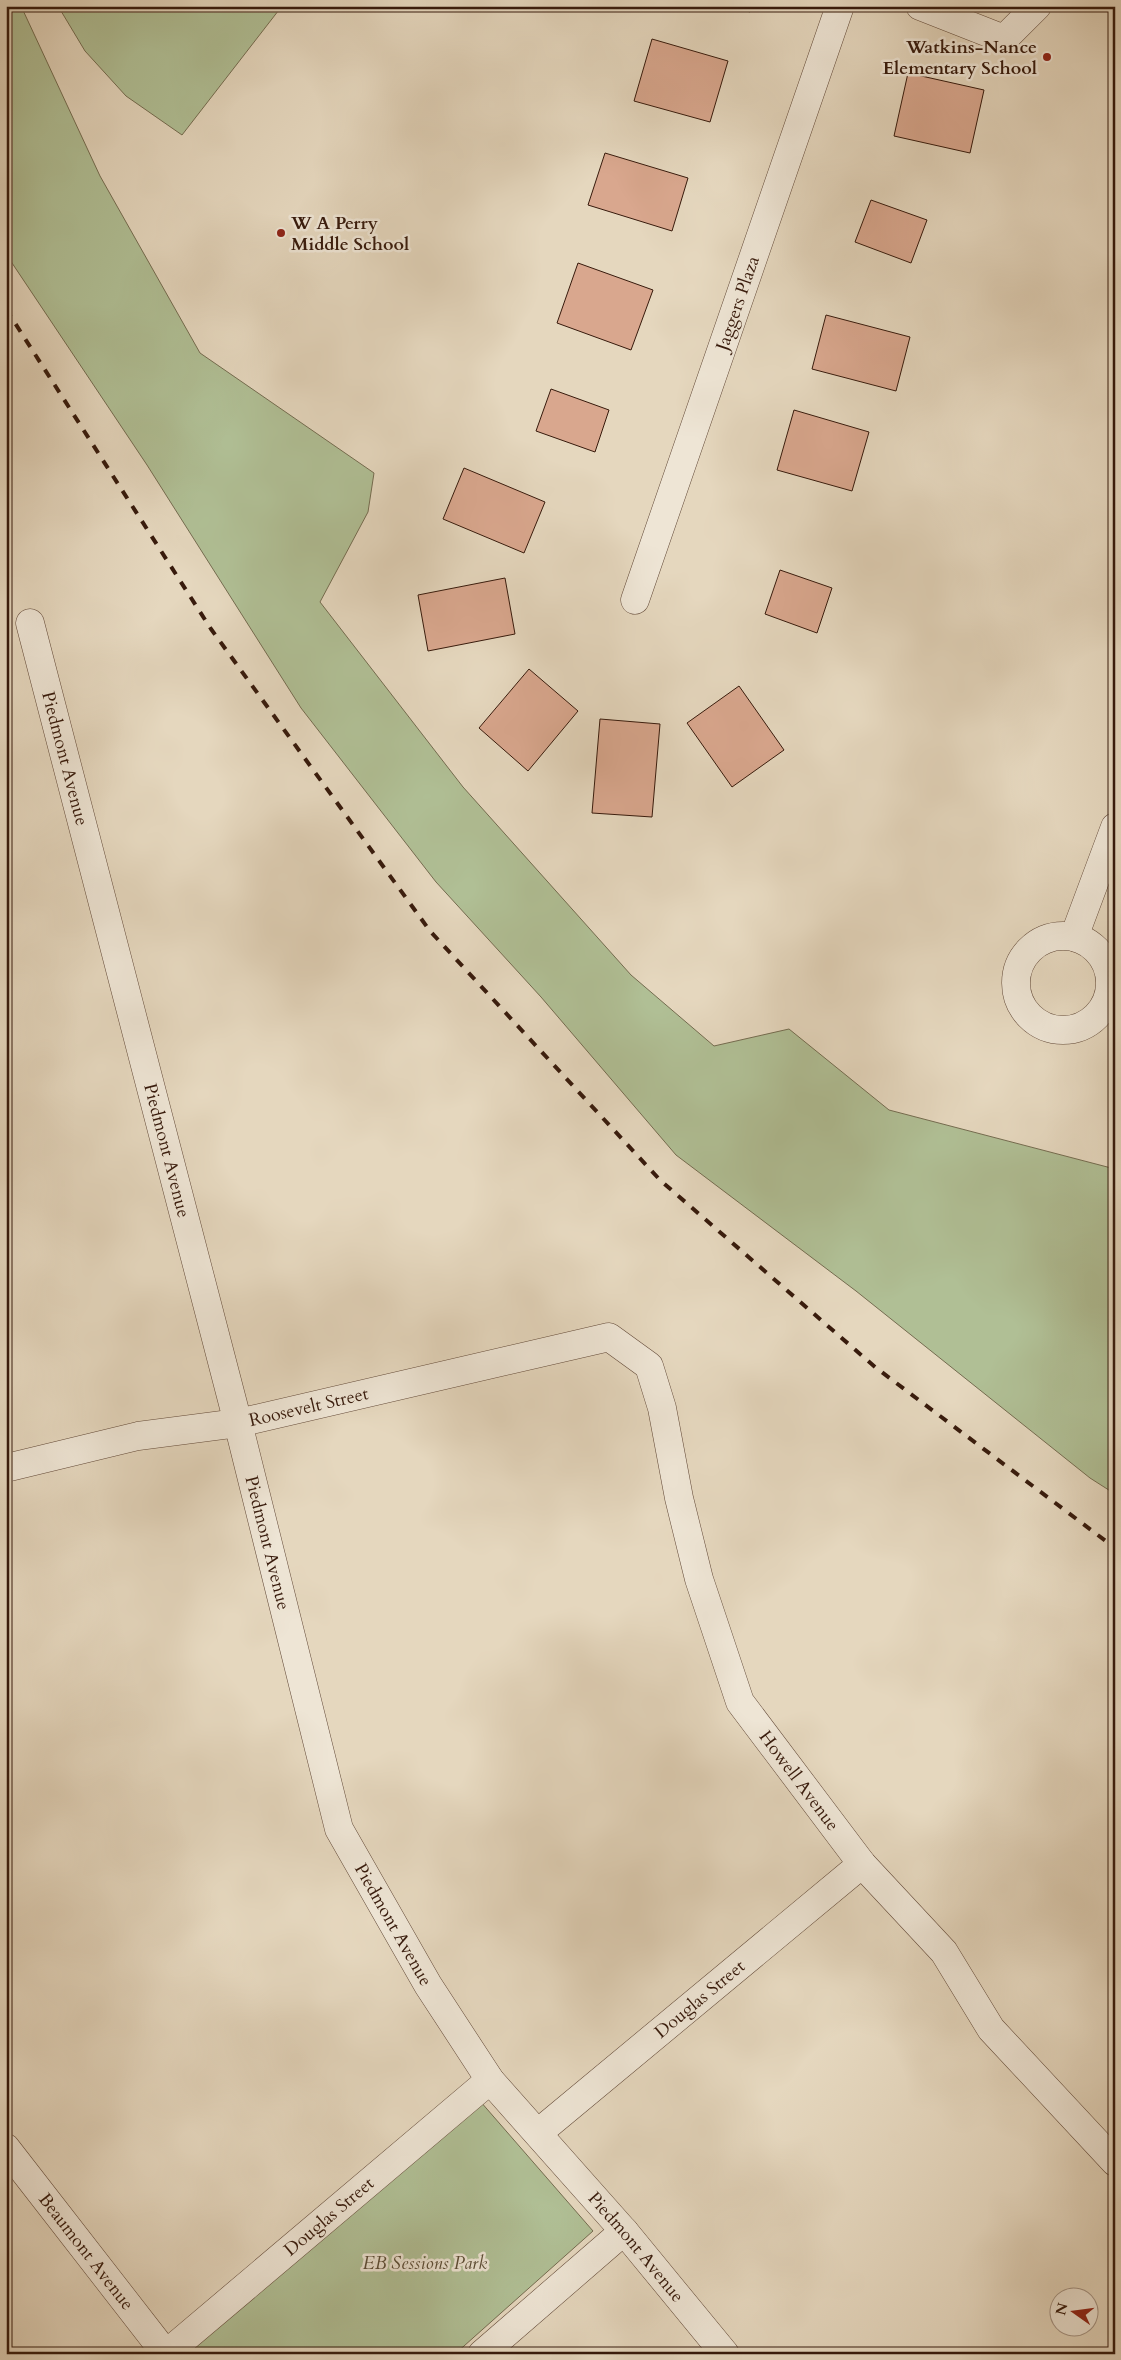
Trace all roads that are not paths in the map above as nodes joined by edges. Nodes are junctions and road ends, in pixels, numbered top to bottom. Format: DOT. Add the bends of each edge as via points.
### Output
graph roads {
  1 [pos="840,6"];
  2 [pos="920,6"];
  3 [pos="1037,6"];
  4 [pos="956,13"];
  5 [pos="635,600"];
  6 [pos="30,623"];
  7 [pos="1115,827"];
  8 [pos="1074,937"];
  9 [pos="609,1337"];
  10 [pos="238,1423"];
  11 [pos="6,1468"];
  12 [pos="862,1864"];
  13 [pos="490,2080"];
  14 [pos="538,2133"];
  15 [pos="6,2148"];
  16 [pos="1115,2162"];
  17 [pos="624,2231"];
  18 [pos="166,2354"];
  19 [pos="482,2354"];
  20 [pos="725,2354"];
  1 -- 5 [label="street, Jaggers Plaza"];
  2 -- 4 [label="street"];
  3 -- 4 [label="street" via="1004,39"];
  6 -- 10 [label="street, Piedmont Avenue"];
  7 -- 8 [label="street"];
  9 -- 10 [label="street, Roosevelt Street"];
  9 -- 12 [label="street, Howell Avenue" via="649,1366 662,1408 699,1579 740,1702"];
  10 -- 11 [label="street, Roosevelt Street" via="138,1436"];
  10 -- 13 [label="street, Piedmont Avenue" via="339,1829 428,1985"];
  12 -- 14 [label="street, Douglas Street"];
  12 -- 16 [label="street, Howell Avenue" via="944,1952 991,2029"];
  13 -- 14 [label="street, Piedmont Avenue"];
  13 -- 18 [label="street, Douglas Street"];
  14 -- 17 [label="street, Piedmont Avenue"];
  15 -- 18 [label="street, Beaumont Avenue"];
  17 -- 19 [label="street"];
  17 -- 20 [label="street, Piedmont Avenue"];
}
